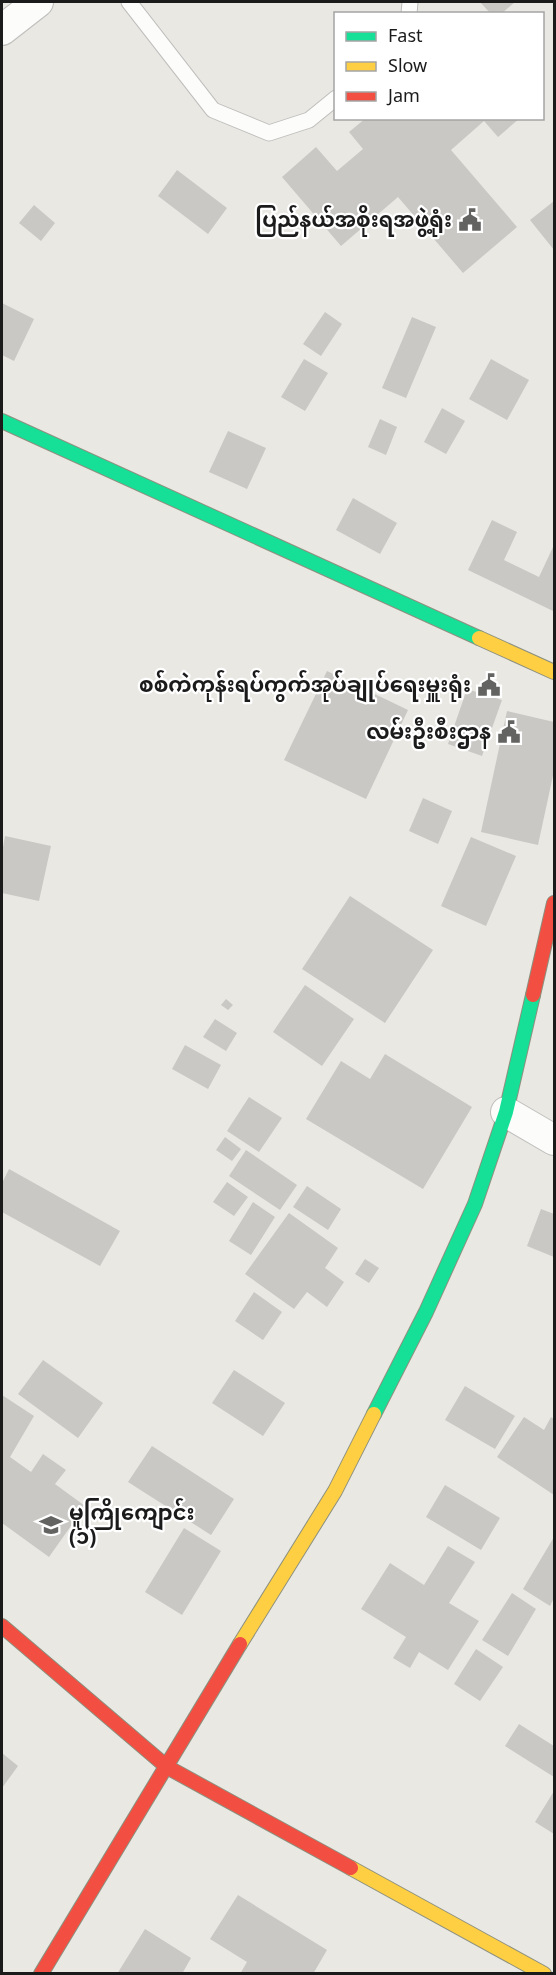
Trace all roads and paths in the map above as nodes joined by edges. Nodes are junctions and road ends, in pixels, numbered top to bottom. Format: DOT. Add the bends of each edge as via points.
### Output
graph roads {
  1 [pos="38,2"];
  2 [pos="129,2"];
  3 [pos="2,30"];
  4 [pos="334,100"];
  5 [pos="2,422"];
  6 [pos="555,672"];
  7 [pos="555,903"];
  8 [pos="506,1112"];
  9 [pos="555,1140"];
  10 [pos="2,1626"];
  11 [pos="167,1767"];
  12 [pos="41,1974"];
  13 [pos="544,1974"];
  1 -- 3 [label="street"];
  2 -- 4 [label="lane" via="213,110 269,133 309,120"];
  5 -- 6 [label="street"];
  7 -- 8 [label="street"];
  8 -- 9 [label="street"];
  8 -- 11 [label="street" via="475,1204 426,1312 335,1491"];
  10 -- 11 [label="street"];
  11 -- 12 [label="street"];
  11 -- 13 [label="street"];
}
